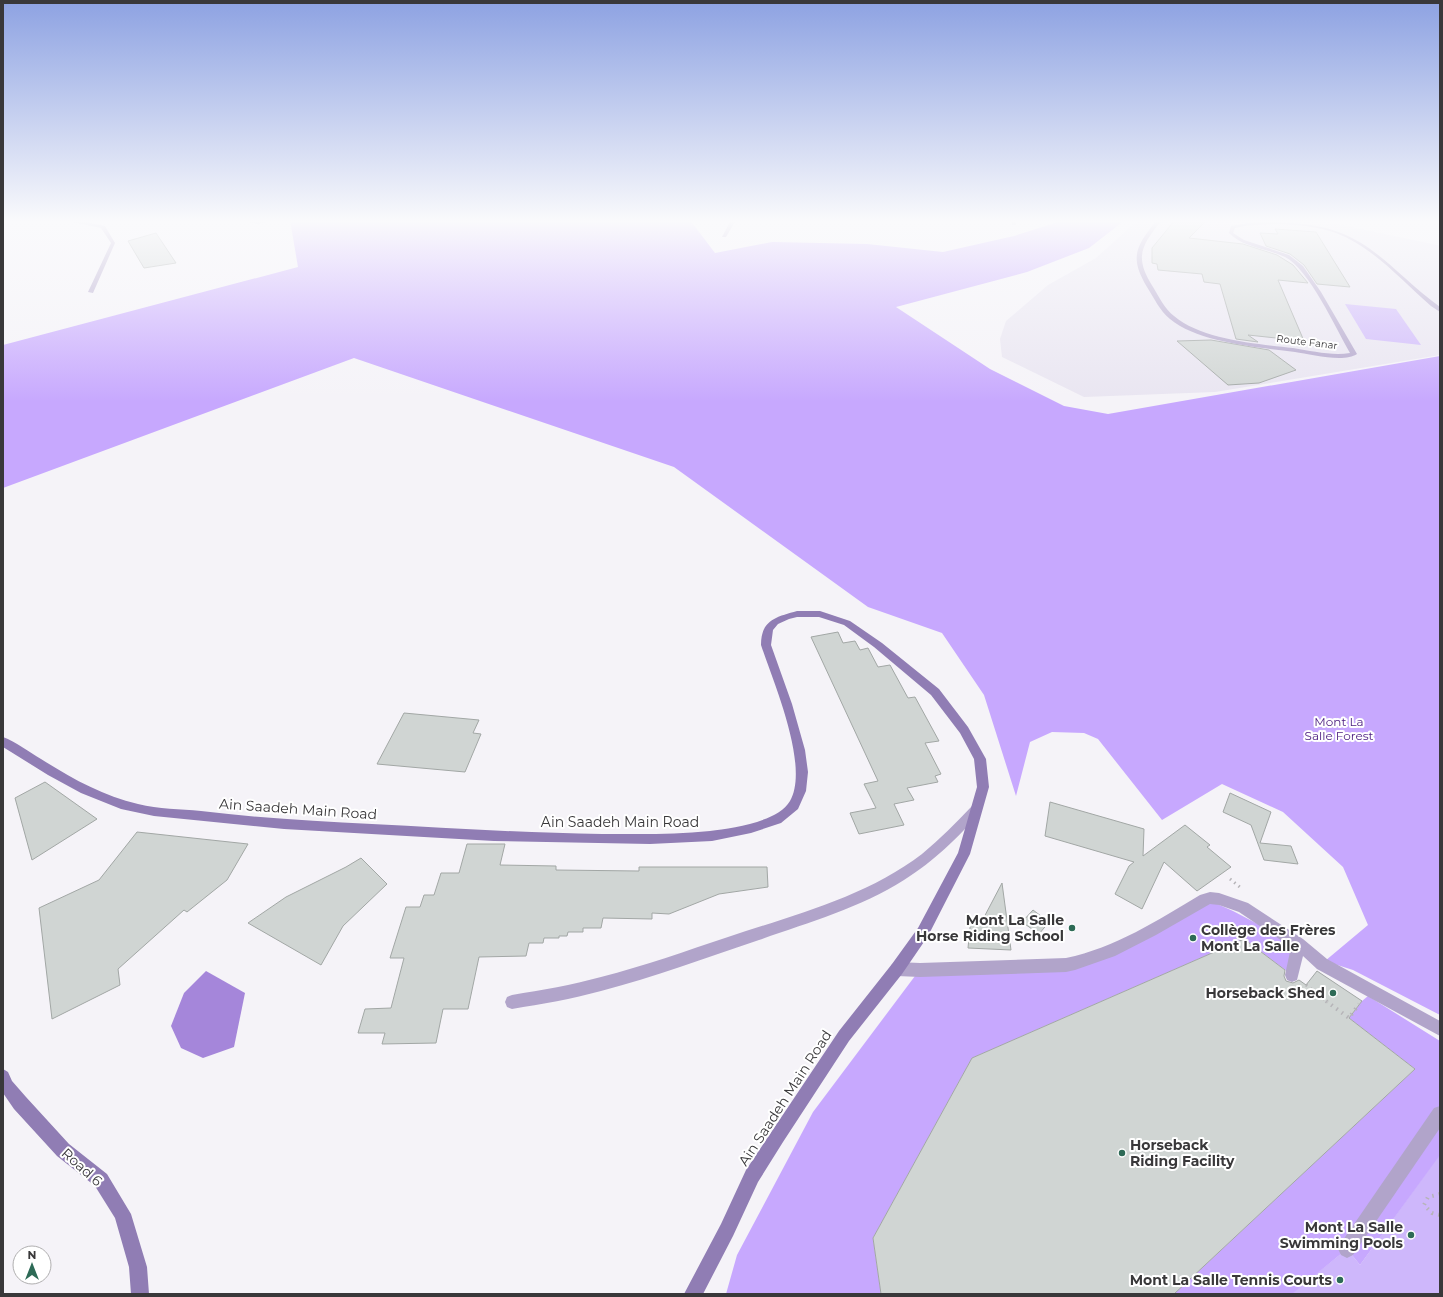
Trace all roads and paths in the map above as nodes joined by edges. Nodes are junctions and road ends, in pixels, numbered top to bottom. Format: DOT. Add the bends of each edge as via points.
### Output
graph roads {
  1 [pos="96,281"];
  2 [pos="1146,281"];
  3 [pos="1310,281"];
  4 [pos="1407,281"];
  5 [pos="91,292"];
  6 [pos="1440,310"];
  7 [pos="3,741"];
  8 [pos="978,806"];
  9 [pos="1298,944"];
  10 [pos="897,969"];
  11 [pos="1292,975"];
  12 [pos="1306,985"];
  13 [pos="1362,1000"];
  14 [pos="512,1002"];
  15 [pos="1440,1029"];
  16 [pos="3,1077"];
  17 [pos="1440,1114"];
  18 [pos="1440,1194"];
  19 [pos="1440,1215"];
  20 [pos="1347,1249"];
  21 [pos="140,1294"];
  22 [pos="693,1294"];
  1 -- 5 [label="street"];
  2 -- 3 [label="street, Route Fanar" via="1170,316 1181,324 1209,335 1232,342 1275,348 1335,355 1354,354"];
  4 -- 6 [label="street, Route Fanar"];
  7 -- 8 [label="street, Ain Saadeh Main Road" via="53,773 100,798 157,812 408,831 584,839 702,837 751,828 774,820 784,815 800,797 800,748 768,651 766,636 768,629 775,622 808,613 847,622 935,692 964,730 980,759 983,787"];
  8 -- 10 [label="street, Ain Saadeh Main Road" via="964,854 923,932"];
  8 -- 14 [label="street" via="945,844 915,866 841,905 794,923 611,982"];
  9 -- 10 [label="street" via="1243,907 1210,898 1110,951 1075,963"];
  9 -- 11 [label="street"];
  9 -- 15 [label="street" via="1322,964"];
  10 -- 22 [label="street, Ain Saadeh Main Road" via="844,1036 777,1136 752,1176"];
  12 -- 13 [label="path" via="1349,1018"];
  16 -- 21 [label="street, Road 6" via="20,1103 58,1145 100,1180 122,1214 138,1267"];
  17 -- 20 [label="street"];
  18 -- 19 [label="path" via="1428,1197 1424,1205 1432,1213"];
}
